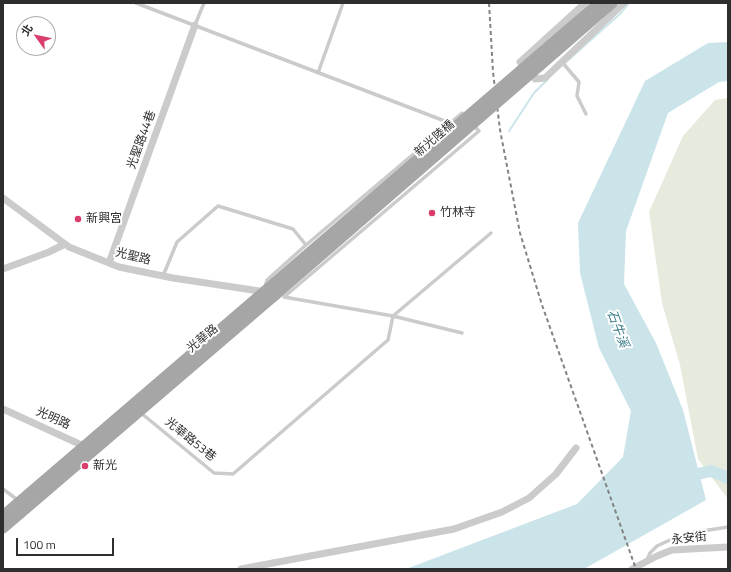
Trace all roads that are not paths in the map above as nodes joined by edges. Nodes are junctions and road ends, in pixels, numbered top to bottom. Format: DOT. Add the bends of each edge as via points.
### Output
graph roads {
  1 [pos="136,3"];
  2 [pos="204,3"];
  3 [pos="343,3"];
  4 [pos="585,3"];
  5 [pos="599,3"];
  6 [pos="612,3"];
  7 [pos="624,3"];
  8 [pos="195,25"];
  9 [pos="562,62"];
  10 [pos="318,73"];
  11 [pos="586,114"];
  12 [pos="450,123"];
  13 [pos="3,198"];
  14 [pos="490,233"];
  15 [pos="65,244"];
  16 [pos="306,244"];
  17 [pos="109,263"];
  18 [pos="3,269"];
  19 [pos="163,276"];
  20 [pos="264,292"];
  21 [pos="280,296"];
  22 [pos="393,316"];
  23 [pos="462,333"];
  24 [pos="153,393"];
  25 [pos="3,409"];
  26 [pos="138,411"];
  27 [pos="89,448"];
  28 [pos="576,448"];
  29 [pos="3,489"];
  30 [pos="19,502"];
  31 [pos="3,516"];
  32 [pos="728,527"];
  33 [pos="3,528"];
  34 [pos="728,547"];
  35 [pos="647,560"];
  36 [pos="241,569"];
  37 [pos="632,569"];
  1 -- 8 [label="lane"];
  2 -- 8 [label="lane"];
  3 -- 10 [label="lane"];
  4 -- 9 [label="street" via="520,62 535,79 545,78"];
  5 -- 20 [label="main road, 新光陸橋, bridge"];
  6 -- 21 [label="main road, 新光陸橋, bridge"];
  7 -- 9 [label="street"];
  8 -- 10 [label="lane"];
  8 -- 17 [label="street, 光聖路44巷"];
  9 -- 11 [label="lane" via="579,82 577,96"];
  10 -- 12 [label="lane"];
  12 -- 16 [label="lane"];
  12 -- 21 [label="lane" via="462,113 478,131"];
  13 -- 15 [label="street, 光聖路"];
  14 -- 22 [label="lane"];
  15 -- 17 [label="street, 光聖路"];
  15 -- 18 [label="street"];
  16 -- 19 [label="lane" via="293,230 218,206 177,242"];
  16 -- 20 [label="lane" via="267,280"];
  17 -- 19 [label="street, 光聖路"];
  19 -- 20 [label="street, 光聖路"];
  20 -- 21 [label="street, 光聖路"];
  20 -- 24 [label="main road, 光華路"];
  21 -- 22 [label="lane"];
  21 -- 24 [label="main road, 光華路"];
  22 -- 23 [label="lane"];
  22 -- 26 [label="lane, 光華路53巷" via="388,340 233,474 214,472"];
  24 -- 26 [label="main road, 光華路"];
  24 -- 27 [label="main road, 光華路"];
  25 -- 27 [label="street, 光明路"];
  26 -- 27 [label="main road, 光華路"];
  27 -- 30 [label="main road, 光華路"];
  27 -- 33 [label="main road, 光華路"];
  28 -- 36 [label="street" via="546,484 529,498 502,512 454,529"];
  29 -- 30 [label="lane"];
  30 -- 31 [label="main road, 光華路"];
  32 -- 35 [label="lane" via="672,539 657,546"];
  34 -- 35 [label="street, 永安街" via="672,550"];
  35 -- 37 [label="street, 永安街"];
}
